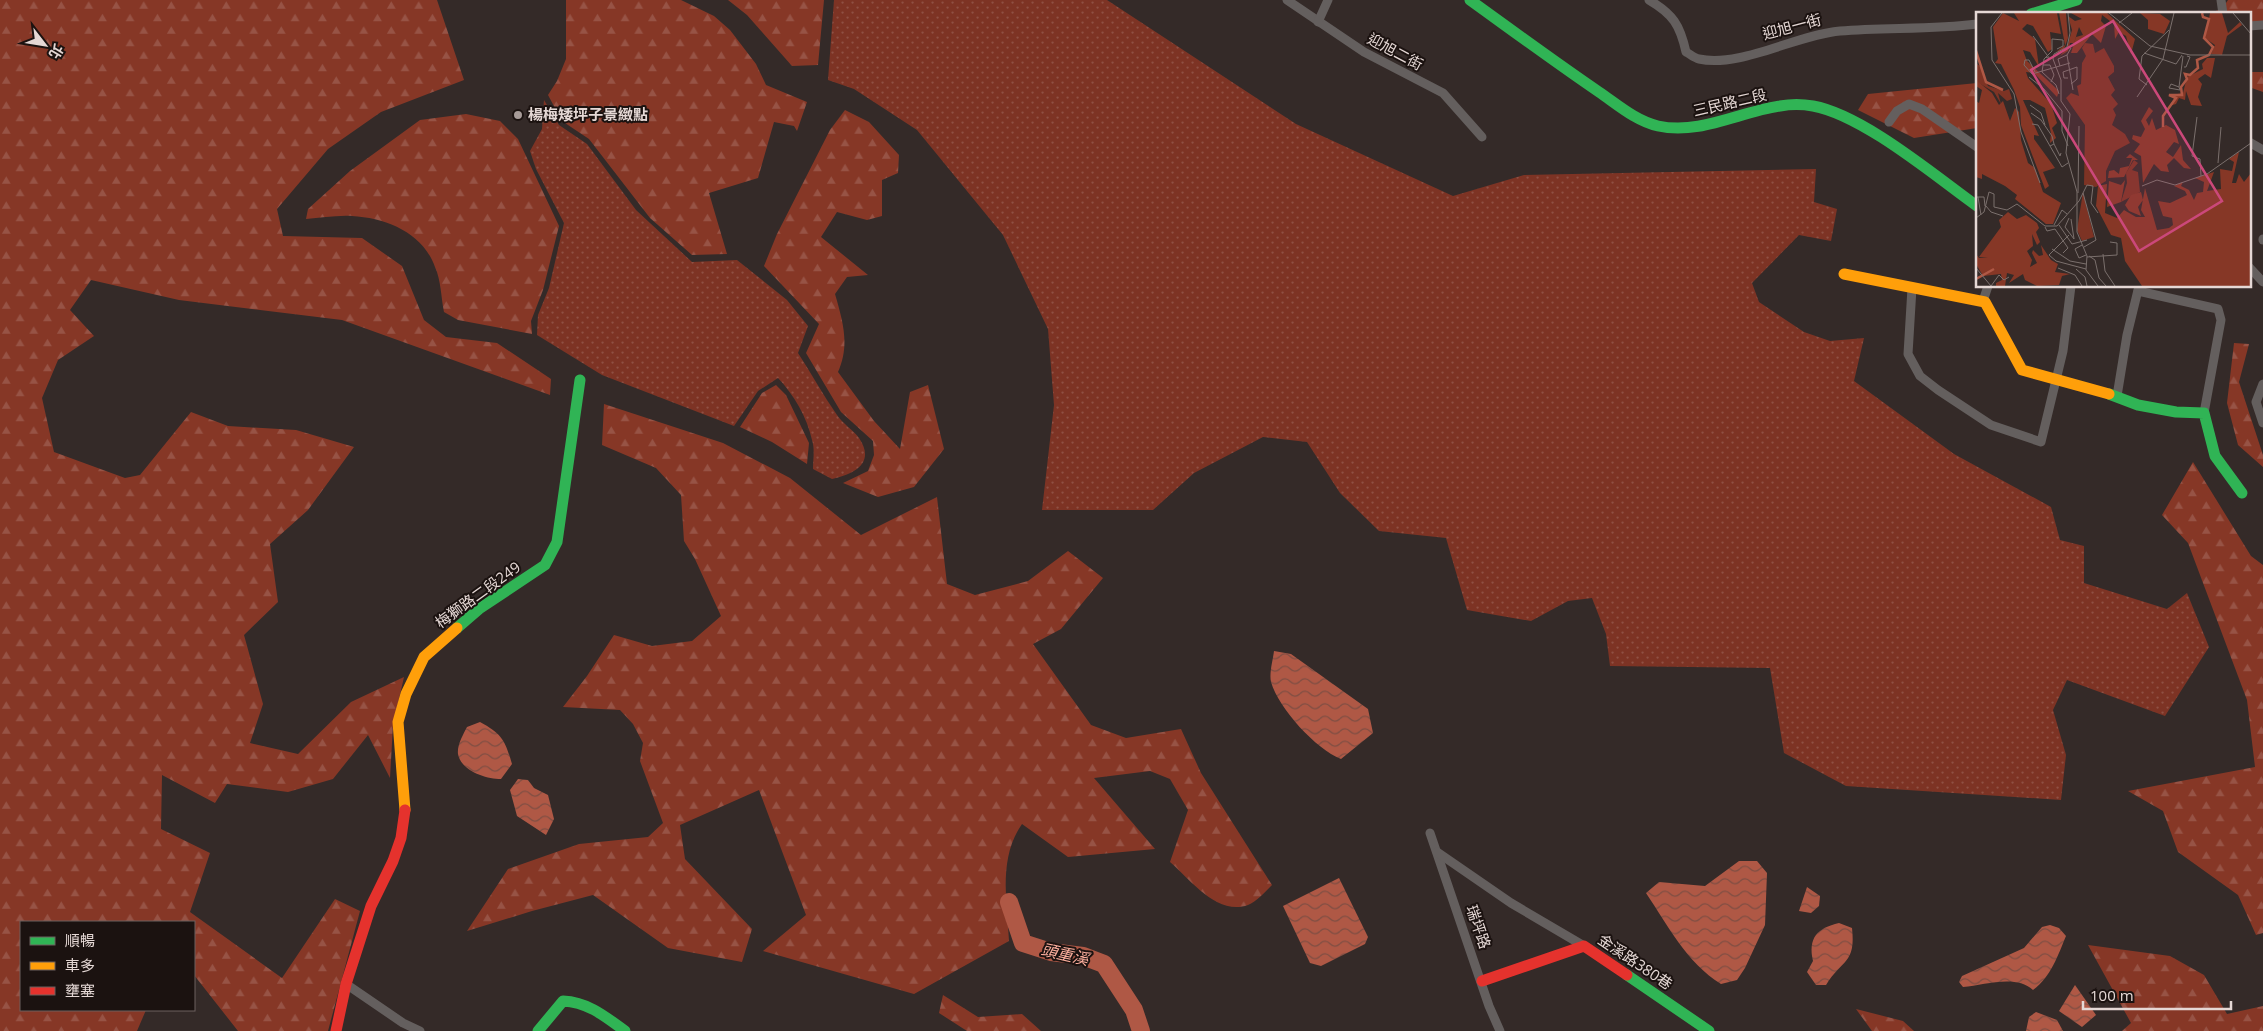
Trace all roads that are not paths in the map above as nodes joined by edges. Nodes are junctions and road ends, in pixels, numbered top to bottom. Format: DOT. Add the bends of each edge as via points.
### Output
graph roads {
  1 [pos="1288,0"];
  2 [pos="1328,0"];
  3 [pos="1470,0"];
  4 [pos="1649,0"];
  5 [pos="2077,0"];
  6 [pos="2038,12"];
  7 [pos="1318,22"];
  8 [pos="1976,24"];
  9 [pos="2263,25"];
  10 [pos="2250,26"];
  11 [pos="1889,122"];
  12 [pos="1482,137"];
  13 [pos="2250,143"];
  14 [pos="1976,146"];
  15 [pos="2263,150"];
  16 [pos="1976,205"];
  17 [pos="2250,267"];
  18 [pos="1844,274"];
  19 [pos="2263,282"];
  20 [pos="1912,288"];
  21 [pos="1987,288"];
  22 [pos="2071,288"];
  23 [pos="2139,289"];
  24 [pos="1983,301"];
  25 [pos="2055,379"];
  26 [pos="580,380"];
  27 [pos="2263,384"];
  28 [pos="2117,396"];
  29 [pos="2204,413"];
  30 [pos="2263,423"];
  31 [pos="2242,493"];
  32 [pos="1430,832"];
  33 [pos="1436,851"];
  34 [pos="1584,946"];
  35 [pos="1482,981"];
  36 [pos="346,984"];
  37 [pos="336,1031"];
  38 [pos="420,1031"];
  39 [pos="538,1031"];
  40 [pos="625,1031"];
  41 [pos="1500,1031"];
  42 [pos="1709,1031"];
  1 -- 7 [label="street, 迎旭二街"];
  2 -- 7 [label="street"];
  3 -- 16 [label="street, 三民路二段" via="1641,120 1665,127 1694,128 1795,104 1817,106 1862,126"];
  4 -- 8 [label="street, 迎旭一街" via="1667,11 1682,36 1686,52 1698,59 1737,59 1839,31"];
  5 -- 6 [label="street"];
  7 -- 12 [label="street, 迎旭二街" via="1364,52 1443,93"];
  9 -- 10 [label="street"];
  11 -- 14 [label="street" via="1897,111 1909,104 1922,109"];
  13 -- 15 [label="street"];
  17 -- 19 [label="street"];
  18 -- 20 [label="street"];
  20 -- 24 [label="street"];
  20 -- 25 [label="street" via="1908,354 1920,376 1968,410 1991,424 2042,442"];
  21 -- 24 [label="street"];
  22 -- 25 [label="street" via="2063,351"];
  23 -- 28 [label="street"];
  23 -- 29 [label="street" via="2218,309 2221,320"];
  24 -- 25 [label="street" via="2022,370"];
  25 -- 28 [label="street"];
  26 -- 36 [label="street, 梅獅路二段249" via="558,542 553,552 545,565 479,609 424,657 406,694 398,722 405,808 401,838 374,899"];
  27 -- 30 [label="street" via="2256,402"];
  28 -- 29 [label="street" via="2176,412"];
  29 -- 31 [label="street" via="2215,456"];
  32 -- 33 [label="street, 瑞坪路"];
  33 -- 34 [label="street" via="1511,903"];
  33 -- 35 [label="street, 瑞坪路"];
  34 -- 35 [label="street, 金溪路380巷"];
  34 -- 42 [label="street, 金溪路380巷"];
  35 -- 41 [label="street, 瑞坪路"];
  36 -- 37 [label="street, 梅獅路二段249"];
  36 -- 38 [label="street"];
  39 -- 40 [label="street" via="563,1001 574,1000"];
}
